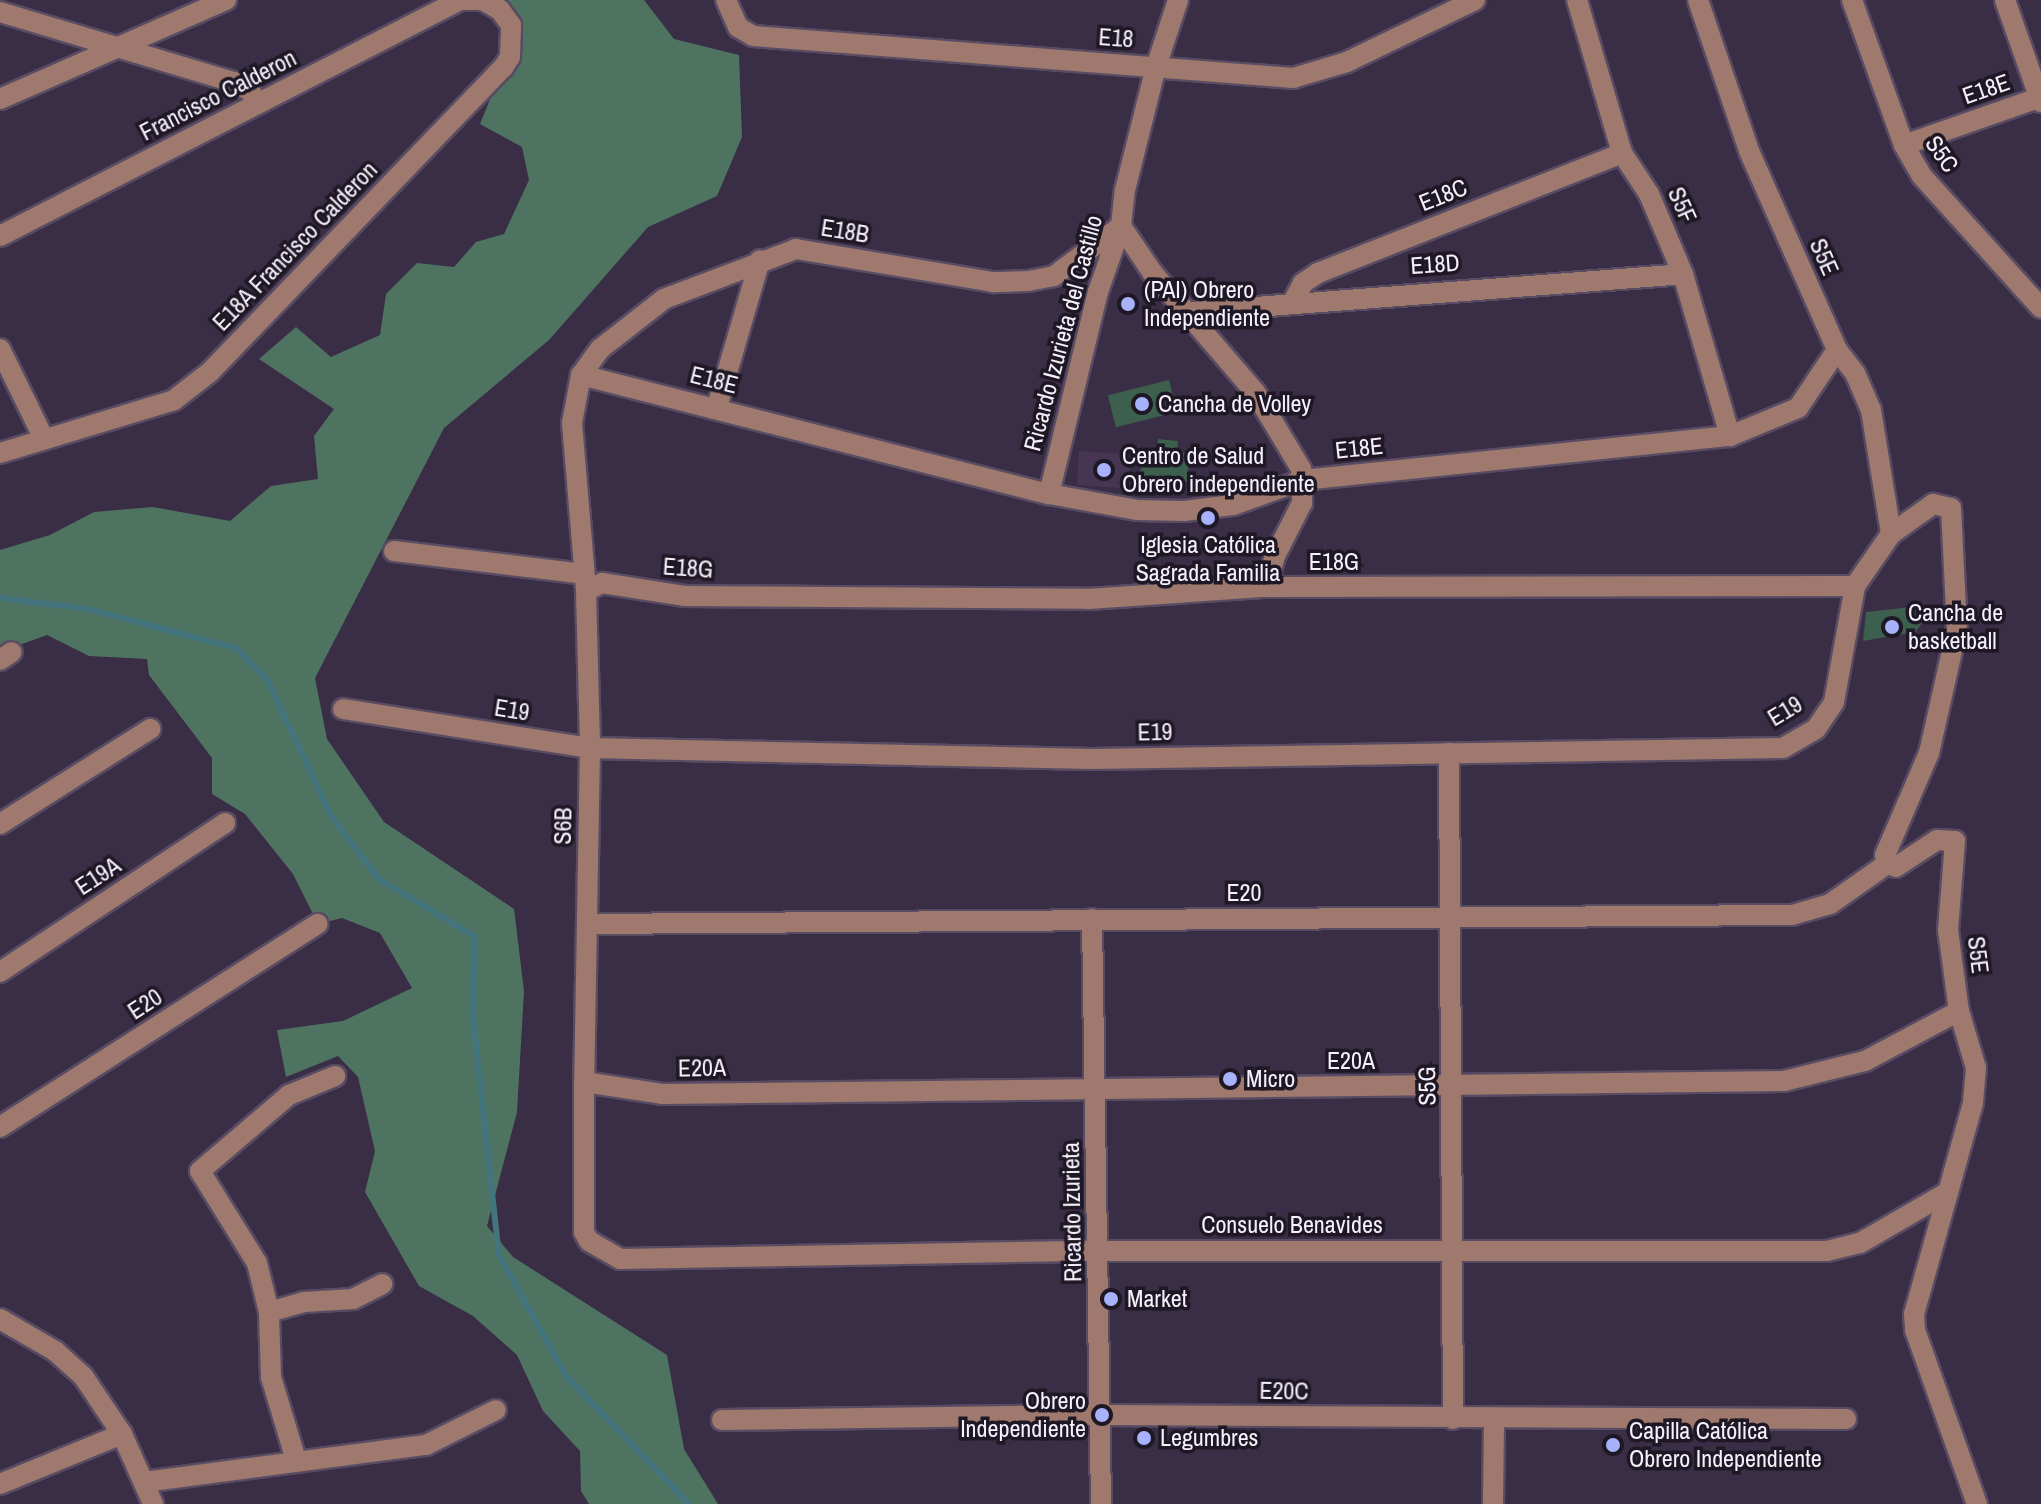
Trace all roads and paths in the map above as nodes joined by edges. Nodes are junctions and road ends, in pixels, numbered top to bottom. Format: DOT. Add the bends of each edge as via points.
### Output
graph roads {
  1 [pos="226,0"];
  2 [pos="461,0"];
  3 [pos="726,0"];
  4 [pos="1178,0"];
  5 [pos="1475,0"];
  6 [pos="1577,0"];
  7 [pos="1698,0"];
  8 [pos="1852,0"];
  9 [pos="2005,0"];
  10 [pos="0,12"];
  11 [pos="114,50"];
  12 [pos="1156,67"];
  13 [pos="0,99"];
  14 [pos="2040,99"];
  15 [pos="258,104"];
  16 [pos="1904,145"];
  17 [pos="1622,153"];
  18 [pos="1121,226"];
  19 [pos="0,236"];
  20 [pos="760,260"];
  21 [pos="1683,274"];
  22 [pos="1294,300"];
  23 [pos="2041,307"];
  24 [pos="1191,312"];
  25 [pos="0,349"];
  26 [pos="1837,350"];
  27 [pos="581,375"];
  28 [pos="717,407"];
  29 [pos="1730,436"];
  30 [pos="44,439"];
  31 [pos="0,453"];
  32 [pos="1303,480"];
  33 [pos="1049,494"];
  34 [pos="1891,534"];
  35 [pos="394,551"];
  36 [pos="585,582"];
  37 [pos="1855,586"];
  38 [pos="1266,587"];
  39 [pos="343,709"];
  40 [pos="150,729"];
  41 [pos="590,748"];
  42 [pos="1449,753"];
  43 [pos="225,823"];
  44 [pos="0,824"];
  45 [pos="1887,864"];
  46 [pos="1092,919"];
  47 [pos="1449,919"];
  48 [pos="318,924"];
  49 [pos="587,924"];
  50 [pos="0,972"];
  51 [pos="1959,1011"];
  52 [pos="335,1076"];
  53 [pos="584,1082"];
  54 [pos="1095,1087"];
  55 [pos="1453,1087"];
  56 [pos="0,1127"];
  57 [pos="1948,1192"];
  58 [pos="1099,1251"];
  59 [pos="1452,1251"];
  60 [pos="620,1259"];
  61 [pos="382,1284"];
  62 [pos="269,1312"];
  63 [pos="0,1319"];
  64 [pos="496,1410"];
  65 [pos="1102,1415"];
  66 [pos="1453,1419"];
  67 [pos="1846,1419"];
  68 [pos="722,1420"];
  69 [pos="1494,1420"];
  70 [pos="122,1434"];
  71 [pos="296,1460"];
  72 [pos="144,1482"];
  73 [pos="0,1484"];
  74 [pos="153,1504"];
  75 [pos="1101,1504"];
  76 [pos="1493,1504"];
  77 [pos="1977,1504"];
  1 -- 11 [label="street"];
  2 -- 15 [label="street, Francisco Calderon"];
  2 -- 30 [label="street, E18A Francisco Calderon" via="483,0 511,25 510,57 503,68 210,372 174,400"];
  3 -- 12 [label="street, E18" via="738,27 753,36"];
  4 -- 12 [label="street, Ricardo Izurieta del Castillo"];
  5 -- 12 [label="street, E18" via="1319,73 1293,78"];
  6 -- 17 [label="street, S5F"];
  7 -- 26 [label="street, S5E" via="1749,151"];
  8 -- 16 [label="street, S5C"];
  9 -- 14 [label="street"];
  10 -- 11 [label="street"];
  11 -- 13 [label="street"];
  11 -- 15 [label="street" via="234,82 250,91"];
  12 -- 18 [label="street, Ricardo Izurieta del Castillo"];
  14 -- 16 [label="street, E18E"];
  15 -- 19 [label="street, Francisco Calderon"];
  16 -- 23 [label="street, S5C" via="1921,175"];
  17 -- 21 [label="street, S5F" via="1649,194"];
  17 -- 22 [label="street, E18C" via="1318,273 1303,283"];
  18 -- 20 [label="street, E18B" via="1054,276 1028,281 993,282 796,249"];
  18 -- 24 [label="street" via="1152,272"];
  18 -- 33 [label="street, Ricardo Izurieta del Castillo" via="1098,292"];
  20 -- 27 [label="street, E18B" via="664,299 600,349"];
  20 -- 28 [label="street"];
  21 -- 22 [label="street, E18D"];
  21 -- 29 [label="street, S5F"];
  22 -- 24 [label="street, E18D"];
  24 -- 32 [label="street" via="1255,392"];
  25 -- 30 [label="street"];
  26 -- 29 [label="street, E18E" via="1798,408"];
  26 -- 34 [label="street, S5E" via="1855,373 1871,410"];
  27 -- 28 [label="street, E18E"];
  27 -- 36 [label="street, S6B" via="572,423"];
  28 -- 33 [label="street, E18E"];
  29 -- 32 [label="street, E18E"];
  30 -- 31 [label="street, E18A Francisco Calderon"];
  32 -- 33 [label="street, E18E" via="1233,505 1184,511 1137,510"];
  32 -- 38 [label="street" via="1302,503"];
  34 -- 37 [label="street"];
  34 -- 45 [label="street" via="1933,504 1951,508 1956,520 1957,629 1929,753 1887,848"];
  35 -- 36 [label="street, E18G"];
  36 -- 38 [label="street, E18G" via="684,596 1088,599"];
  36 -- 41 [label="street, S6B"];
  37 -- 38 [label="street, E18G"];
  37 -- 42 [label="street, E19" via="1834,702 1816,729 1783,748"];
  39 -- 41 [label="street, E19"];
  40 -- 44 [label="street"];
  41 -- 42 [label="street, E19" via="1092,759"];
  41 -- 49 [label="street, S6B"];
  42 -- 47 [label="street, S5G"];
  43 -- 50 [label="street, E19A"];
  45 -- 47 [label="street, E20" via="1830,904 1792,915"];
  45 -- 51 [label="street, S5E" via="1902,866 1945,837 1955,841 1948,930"];
  46 -- 47 [label="street, E20"];
  46 -- 49 [label="street, E20"];
  46 -- 54 [label="street, Ricardo Izurieta"];
  47 -- 55 [label="street, S5G"];
  48 -- 56 [label="street, E20"];
  49 -- 53 [label="street, S6B"];
  51 -- 55 [label="street, E20A" via="1865,1061 1784,1081"];
  51 -- 57 [label="street, S5E" via="1976,1068 1973,1103"];
  52 -- 62 [label="street" via="289,1095 200,1171 257,1263"];
  53 -- 54 [label="street, E20A" via="662,1094"];
  53 -- 60 [label="street, S6B" via="584,1232 597,1249"];
  54 -- 55 [label="street, E20A"];
  54 -- 58 [label="street, Ricardo Izurieta"];
  55 -- 59 [label="street, S5G"];
  57 -- 59 [label="street, Consuelo Benavides" via="1860,1243 1827,1251"];
  57 -- 77 [label="street, S5E" via="1914,1314 1915,1330"];
  58 -- 59 [label="street, Consuelo Benavides"];
  58 -- 60 [label="street, Consuelo Benavides"];
  58 -- 65 [label="street, Ricardo Izurieta"];
  59 -- 66 [label="street, S5G"];
  61 -- 62 [label="street" via="353,1299 304,1302"];
  62 -- 71 [label="street" via="271,1377"];
  63 -- 70 [label="street" via="55,1351 83,1376"];
  64 -- 71 [label="street" via="455,1435 426,1445"];
  65 -- 66 [label="street, E20C"];
  65 -- 68 [label="street, E20C"];
  65 -- 75 [label="street, Ricardo Izurieta"];
  66 -- 69 [label="street, E20C"];
  67 -- 69 [label="street, E20C"];
  69 -- 76 [label="street"];
  70 -- 72 [label="street"];
  70 -- 73 [label="street"];
  71 -- 72 [label="street"];
  72 -- 74 [label="street"];
}
